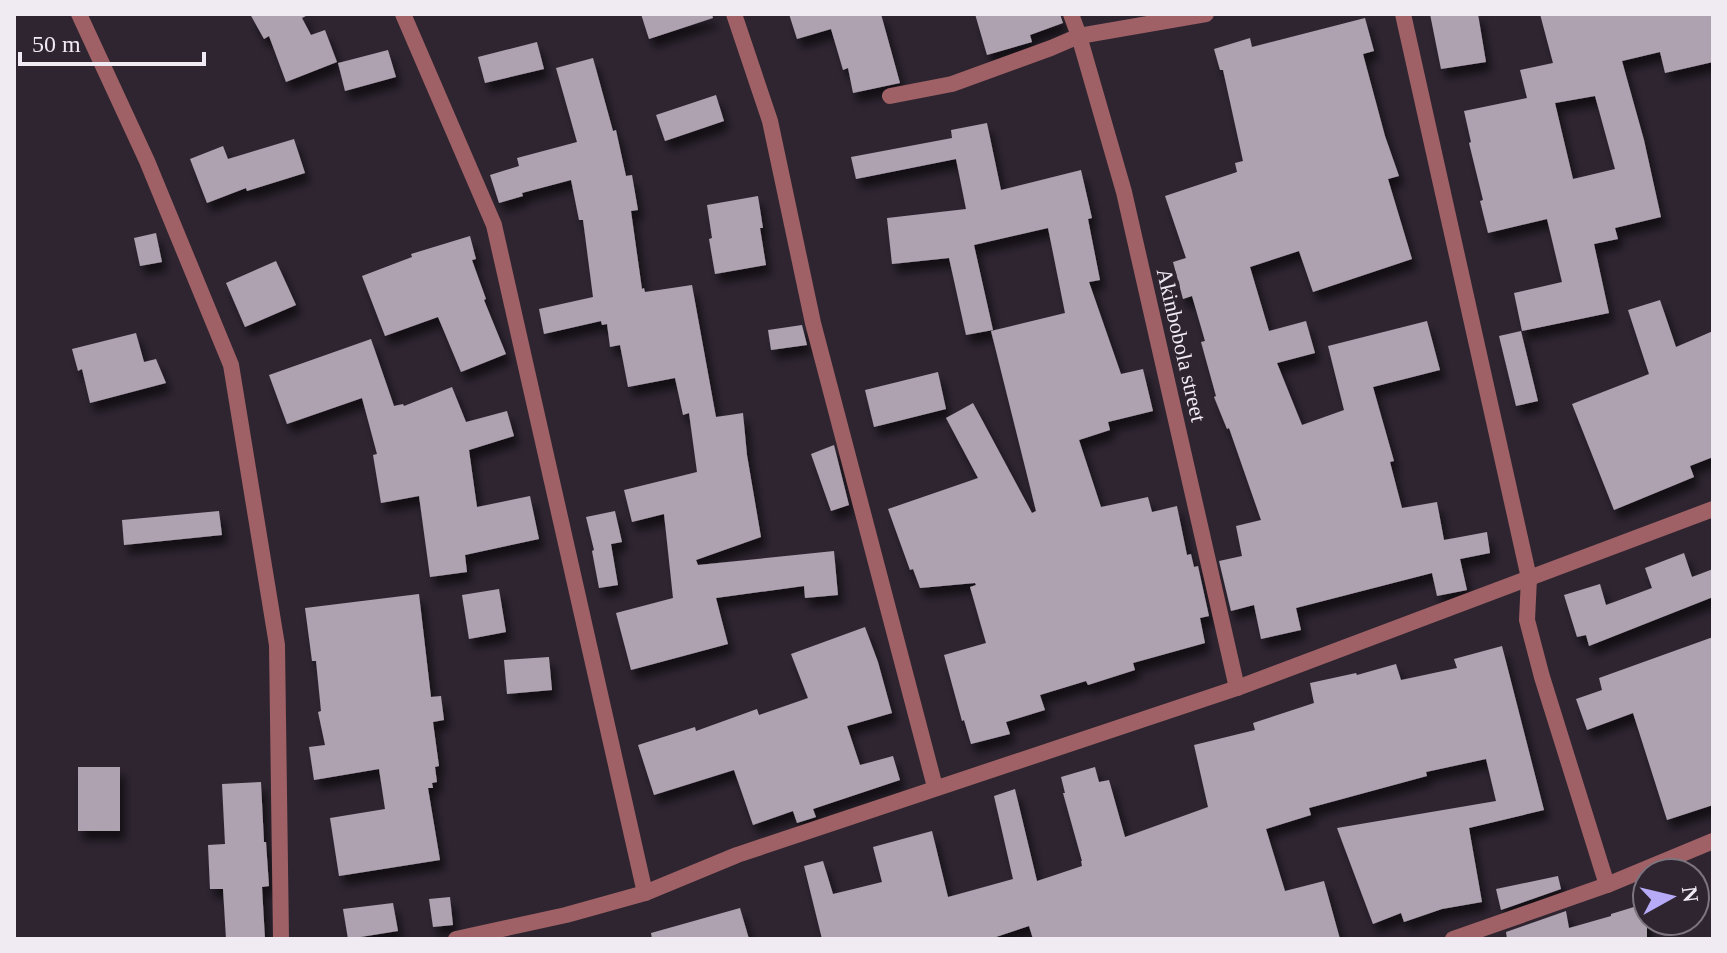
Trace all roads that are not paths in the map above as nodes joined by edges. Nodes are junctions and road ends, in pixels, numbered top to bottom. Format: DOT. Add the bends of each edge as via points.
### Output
graph roads {
  1 [pos="79,14"];
  2 [pos="403,14"];
  3 [pos="734,14"];
  4 [pos="1071,14"];
  5 [pos="1206,14"];
  6 [pos="1403,14"];
  7 [pos="1079,36"];
  8 [pos="890,96"];
  9 [pos="1713,509"];
  10 [pos="1529,578"];
  11 [pos="1237,688"];
  12 [pos="935,787"];
  13 [pos="1713,841"];
  14 [pos="1607,885"];
  15 [pos="645,893"];
  16 [pos="281,939"];
  17 [pos="456,939"];
  18 [pos="1453,939"];
  1 -- 16 [label="street" via="231,365 277,645"];
  2 -- 15 [label="street" via="494,225"];
  3 -- 12 [label="street" via="770,121 813,323"];
  4 -- 7 [label="street, Akinbobola street"];
  5 -- 7 [label="street"];
  6 -- 10 [label="street"];
  7 -- 8 [label="street" via="952,84"];
  7 -- 11 [label="street, Akinbobola street" via="1124,192"];
  9 -- 10 [label="street"];
  10 -- 11 [label="street"];
  10 -- 14 [label="street" via="1527,620"];
  11 -- 12 [label="street"];
  12 -- 15 [label="street" via="737,855"];
  13 -- 14 [label="street"];
  14 -- 18 [label="street"];
  15 -- 17 [label="street"];
}
